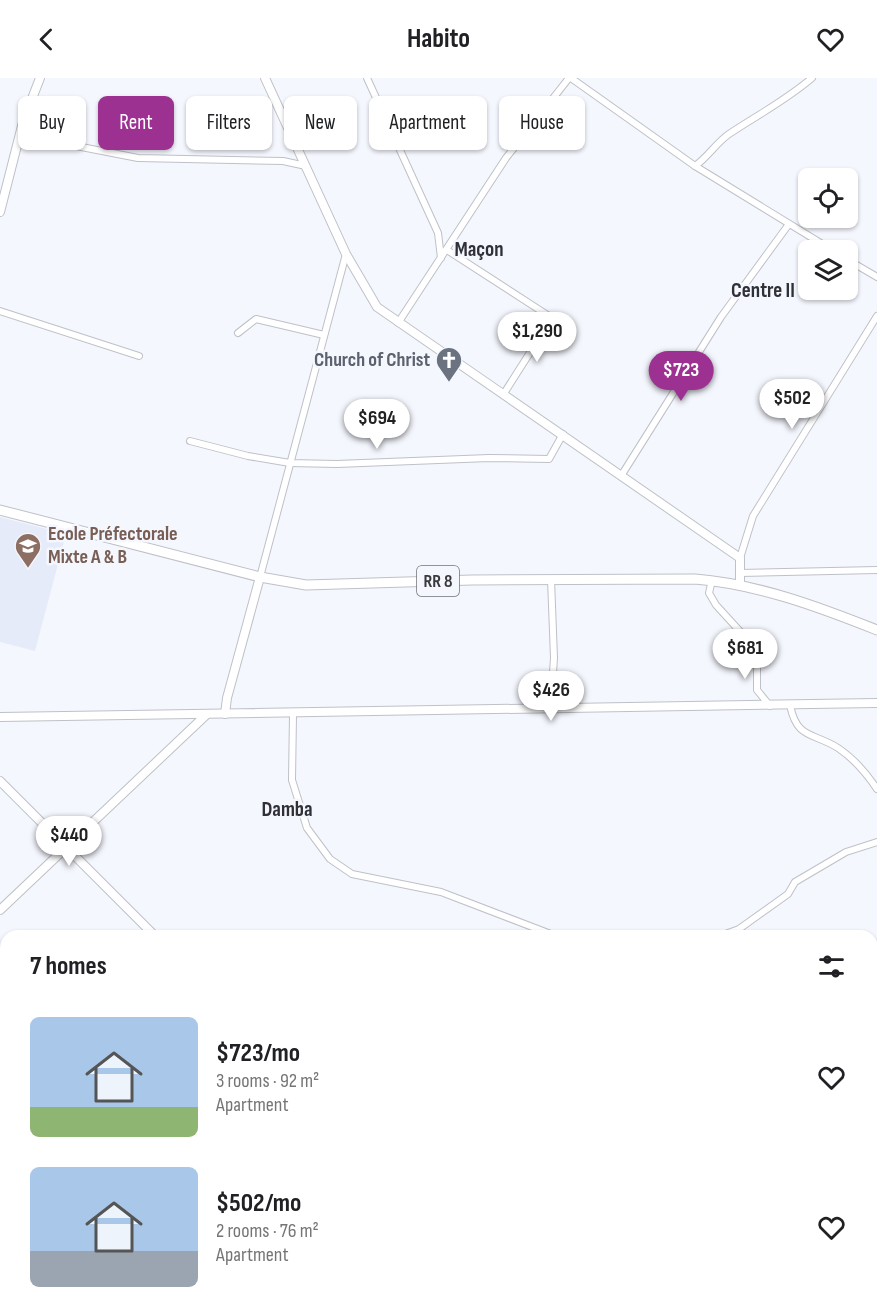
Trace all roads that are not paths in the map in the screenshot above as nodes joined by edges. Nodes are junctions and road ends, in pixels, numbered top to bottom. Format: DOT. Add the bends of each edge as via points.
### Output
graph roads {
  1 [pos="40,78"];
  2 [pos="265,78"];
  3 [pos="368,78"];
  4 [pos="570,78"];
  5 [pos="812,78"];
  6 [pos="33,96"];
  7 [pos="18,142"];
  8 [pos="86,148"];
  9 [pos="306,166"];
  10 [pos="695,166"];
  11 [pos="0,212"];
  12 [pos="789,224"];
  13 [pos="815,240"];
  14 [pos="447,250"];
  15 [pos="346,254"];
  16 [pos="441,258"];
  17 [pos="858,266"];
  18 [pos="877,277"];
  19 [pos="0,311"];
  20 [pos="877,316"];
  21 [pos="398,324"];
  22 [pos="238,333"];
  23 [pos="324,335"];
  24 [pos="139,356"];
  25 [pos="503,395"];
  26 [pos="563,434"];
  27 [pos="190,441"];
  28 [pos="290,463"];
  29 [pos="621,476"];
  30 [pos="0,510"];
  31 [pos="740,558"];
  32 [pos="877,570"];
  33 [pos="739,573"];
  34 [pos="260,577"];
  35 [pos="551,579"];
  36 [pos="712,580"];
  37 [pos="740,584"];
  38 [pos="877,630"];
  39 [pos="877,703"];
  40 [pos="790,705"];
  41 [pos="770,706"];
  42 [pos="553,709"];
  43 [pos="225,714"];
  44 [pos="206,715"];
  45 [pos="293,715"];
  46 [pos="0,717"];
  47 [pos="868,775"];
  48 [pos="877,775"];
  49 [pos="0,781"];
  50 [pos="877,789"];
  51 [pos="877,842"];
  52 [pos="66,845"];
  53 [pos="0,910"];
  54 [pos="149,930"];
  55 [pos="540,930"];
  56 [pos="736,930"];
  1 -- 6 [label="street"];
  2 -- 9 [label="street"];
  3 -- 16 [label="street" via="438,232"];
  4 -- 10 [label="street"];
  4 -- 14 [label="street" via="506,158"];
  5 -- 10 [label="street" via="784,102 727,135"];
  7 -- 11 [label="street"];
  8 -- 9 [label="street" via="138,158 283,161"];
  9 -- 15 [label="street"];
  10 -- 12 [label="street"];
  12 -- 13 [label="street"];
  12 -- 29 [label="street" via="721,317"];
  14 -- 16 [label="street"];
  14 -- 25 [label="street" via="552,318"];
  15 -- 21 [label="street" via="377,307"];
  15 -- 23 [label="street"];
  16 -- 21 [label="street"];
  17 -- 18 [label="street"];
  19 -- 24 [label="street"];
  20 -- 31 [label="street" via="753,516"];
  21 -- 25 [label="street"];
  22 -- 23 [label="street" via="256,319"];
  23 -- 28 [label="street"];
  25 -- 26 [label="street"];
  26 -- 28 [label="street" via="549,459"];
  26 -- 29 [label="street"];
  27 -- 28 [label="street"];
  28 -- 34 [label="street"];
  29 -- 31 [label="street"];
  30 -- 34 [label="main road, RR 8"];
  31 -- 33 [label="street"];
  32 -- 33 [label="street"];
  33 -- 37 [label="street"];
  34 -- 35 [label="main road, RR 8" via="317,585"];
  34 -- 43 [label="street"];
  35 -- 36 [label="main road, RR 8"];
  35 -- 42 [label="street"];
  36 -- 37 [label="main road, RR 8"];
  36 -- 41 [label="street" via="709,593 716,605 757,650 757,690"];
  37 -- 38 [label="main road, RR 8"];
  39 -- 40 [label="street"];
  40 -- 41 [label="street"];
  40 -- 47 [label="street" via="794,722 802,732 839,748"];
  41 -- 42 [label="street"];
  42 -- 45 [label="street"];
  43 -- 44 [label="street"];
  43 -- 45 [label="street"];
  44 -- 46 [label="street"];
  44 -- 52 [label="street"];
  45 -- 55 [label="street" via="292,780 307,828 330,859 352,874 441,892"];
  47 -- 48 [label="street"];
  47 -- 50 [label="street"];
  49 -- 52 [label="street"];
  51 -- 56 [label="street" via="846,852 795,882 788,894"];
  52 -- 53 [label="street"];
  52 -- 54 [label="street"];
}
